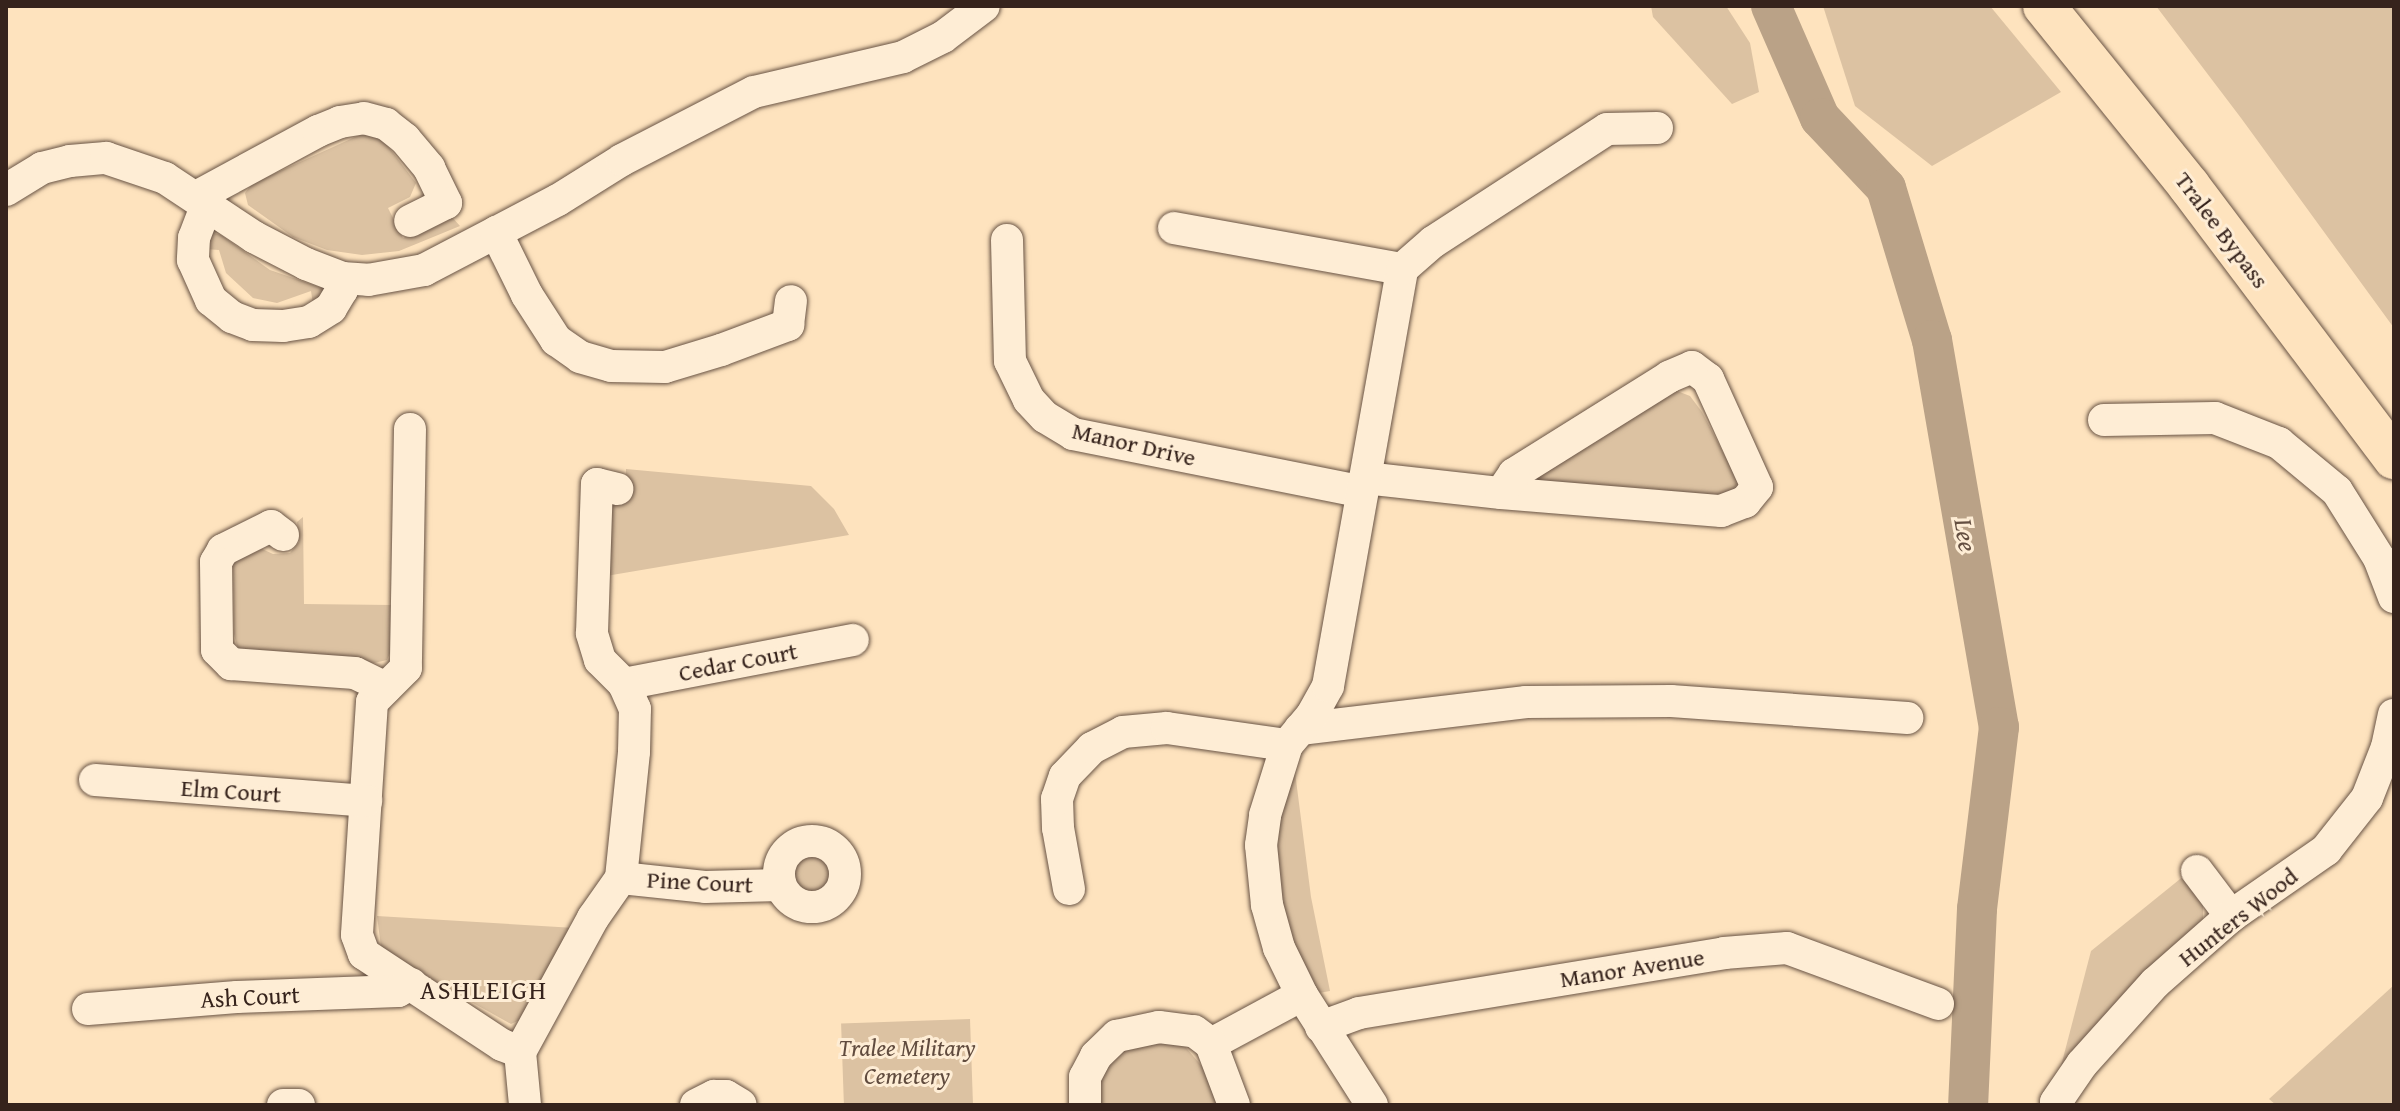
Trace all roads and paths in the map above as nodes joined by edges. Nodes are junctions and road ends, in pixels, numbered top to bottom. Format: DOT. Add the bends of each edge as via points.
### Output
graph roads {
  1 [pos="984,6"];
  2 [pos="2044,6"];
  3 [pos="2081,6"];
  4 [pos="1657,128"];
  5 [pos="6,190"];
  6 [pos="201,200"];
  7 [pos="410,221"];
  8 [pos="1174,228"];
  9 [pos="496,232"];
  10 [pos="1007,240"];
  11 [pos="1402,269"];
  12 [pos="342,278"];
  13 [pos="791,301"];
  14 [pos="2394,409"];
  15 [pos="2104,420"];
  16 [pos="410,429"];
  17 [pos="2394,458"];
  18 [pos="1364,485"];
  19 [pos="617,489"];
  20 [pos="1501,493"];
  21 [pos="283,535"];
  22 [pos="2394,597"];
  23 [pos="853,640"];
  24 [pos="624,684"];
  25 [pos="386,688"];
  26 [pos="2394,715"];
  27 [pos="1907,718"];
  28 [pos="1294,737"];
  29 [pos="95,780"];
  30 [pos="366,801"];
  31 [pos="2197,871"];
  32 [pos="621,878"];
  33 [pos="780,885"];
  34 [pos="1069,889"];
  35 [pos="2231,916"];
  36 [pos="411,984"];
  37 [pos="1302,995"];
  38 [pos="1938,1004"];
  39 [pos="88,1009"];
  40 [pos="1321,1027"];
  41 [pos="1211,1044"];
  42 [pos="520,1052"];
  43 [pos="283,1105"];
  44 [pos="299,1105"];
  45 [pos="525,1105"];
  46 [pos="696,1105"];
  47 [pos="741,1105"];
  48 [pos="1085,1105"];
  49 [pos="1234,1105"];
  50 [pos="1372,1105"];
  51 [pos="2057,1105"];
  1 -- 9 [label="street" via="943,37 903,57 754,92"];
  2 -- 17 [label="main road, Tralee Bypass" via="2189,186"];
  3 -- 14 [label="main road, Tralee Bypass" via="2220,178"];
  4 -- 11 [label="street" via="1607,129 1433,242"];
  5 -- 6 [label="street" via="42,168 106,158 165,178"];
  6 -- 7 [label="street" via="318,131 364,118 386,124 405,139 429,168 446,203"];
  6 -- 12 [label="street" via="254,237"];
  6 -- 12 [label="street" via="193,260 211,300 232,317 268,326 309,322 331,308 342,290"];
  8 -- 11 [label="street"];
  9 -- 12 [label="street" via="424,270 368,280"];
  9 -- 13 [label="street" via="556,340 580,357 611,366 665,367 721,350 788,325"];
  10 -- 18 [label="street, Manor Drive" via="1010,361 1029,400 1045,417 1073,434"];
  11 -- 18 [label="street"];
  15 -- 22 [label="street" via="2215,418 2279,443 2337,491 2379,558"];
  16 -- 25 [label="street" via="406,668"];
  18 -- 20 [label="street, Manor Drive"];
  18 -- 28 [label="street" via="1328,686"];
  19 -- 24 [label="street" via="597,484 592,633 600,660"];
  20 -- 20 [label="street, Manor Drive" via="1514,474 1692,367 1708,379 1757,487 1745,502 1721,511"];
  21 -- 25 [label="street" via="271,526 223,550 216,562 217,650 231,664 355,673"];
  23 -- 24 [label="street, Cedar Court"];
  24 -- 32 [label="street" via="635,709"];
  25 -- 30 [label="street" via="372,702"];
  26 -- 35 [label="street, Hunters Wood" via="2367,798 2326,850"];
  27 -- 28 [label="street" via="1671,701 1526,702"];
  28 -- 34 [label="street" via="1167,728 1123,732 1092,748 1065,776 1057,799"];
  28 -- 37 [label="street" via="1265,815 1261,845 1267,905 1279,948"];
  29 -- 30 [label="street, Elm Court"];
  30 -- 36 [label="street" via="357,935 364,954"];
  31 -- 35 [label="street"];
  32 -- 33 [label="street, Pine Court" via="705,887"];
  32 -- 42 [label="street" via="593,918"];
  35 -- 51 [label="street, Hunters Wood" via="2155,983 2082,1064"];
  36 -- 39 [label="street, Ash Court" via="398,991"];
  36 -- 42 [label="street"];
  37 -- 40 [label="street"];
  37 -- 41 [label="street"];
  38 -- 40 [label="street, Manor Avenue" via="1787,948 1724,953 1359,1013"];
  40 -- 50 [label="street"];
  41 -- 48 [label="street" via="1194,1031 1159,1027 1117,1036 1096,1056 1085,1077"];
  41 -- 49 [label="street"];
  42 -- 45 [label="street"];
  43 -- 44 [label="street"];
  46 -- 47 [label="street" via="714,1096"];
}
